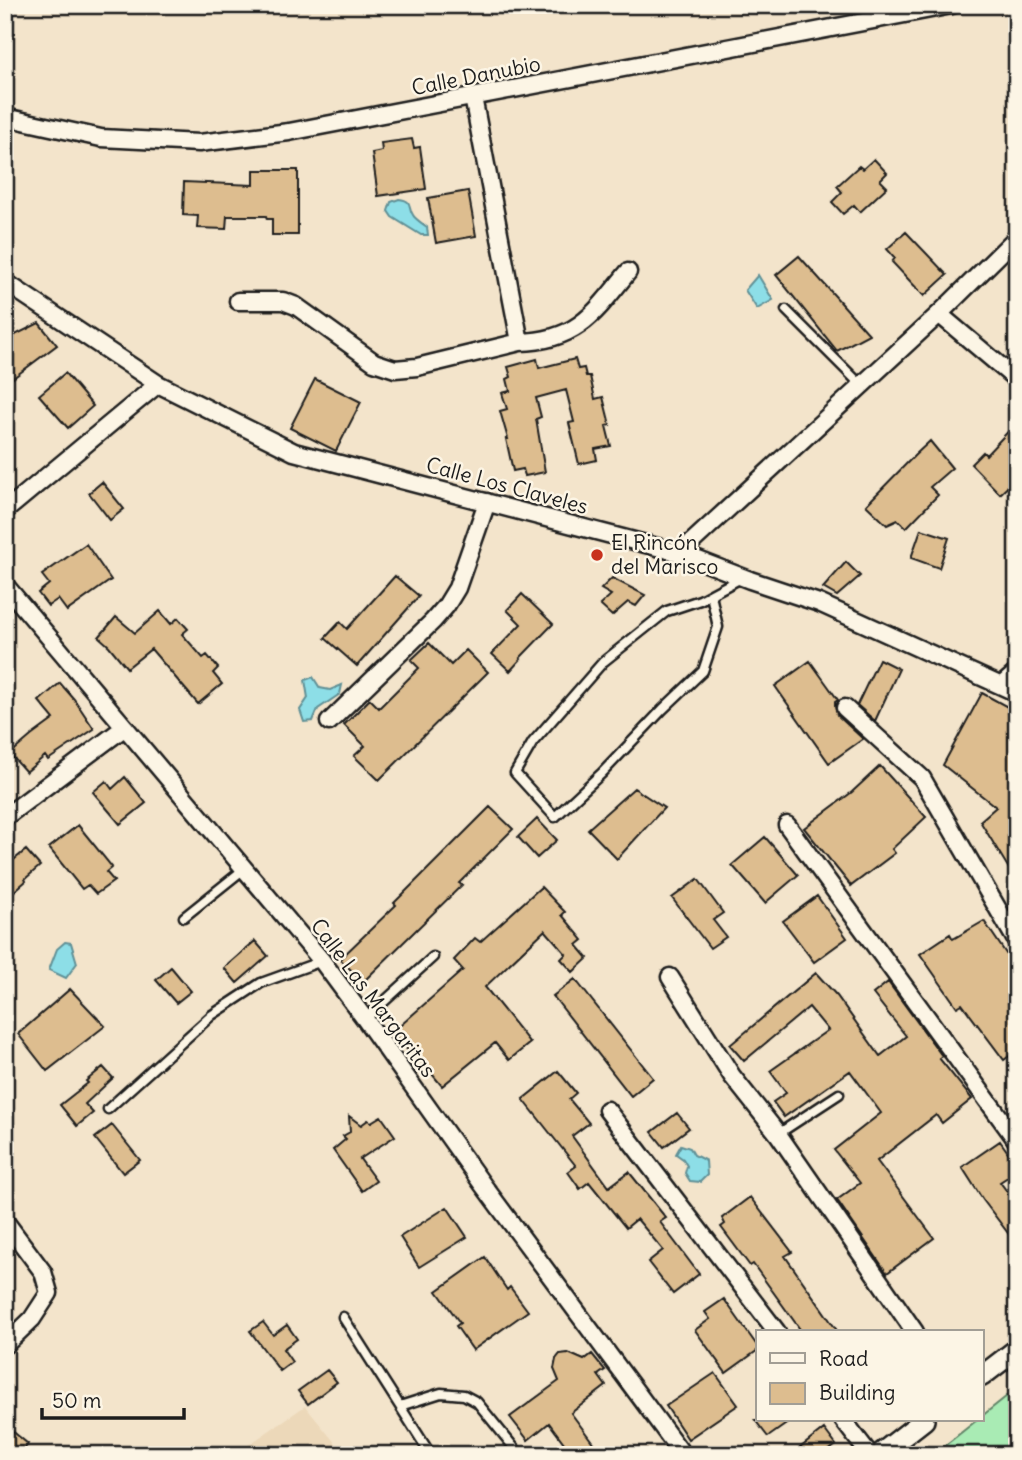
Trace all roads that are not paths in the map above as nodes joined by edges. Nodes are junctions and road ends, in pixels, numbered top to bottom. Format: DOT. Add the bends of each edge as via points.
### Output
graph roads {
  1 [pos="952,5"];
  2 [pos="473,97"];
  3 [pos="5,117"];
  4 [pos="1017,237"];
  5 [pos="628,272"];
  6 [pos="5,282"];
  7 [pos="238,301"];
  8 [pos="786,310"];
  9 [pos="939,314"];
  10 [pos="520,342"];
  11 [pos="1017,380"];
  12 [pos="158,384"];
  13 [pos="861,385"];
  14 [pos="487,502"];
  15 [pos="5,511"];
  16 [pos="680,552"];
  17 [pos="743,577"];
  18 [pos="5,585"];
  19 [pos="711,594"];
  20 [pos="1017,672"];
  21 [pos="1009,689"];
  22 [pos="845,708"];
  23 [pos="329,722"];
  24 [pos="125,727"];
  25 [pos="5,817"];
  26 [pos="787,825"];
  27 [pos="244,869"];
  28 [pos="184,917"];
  29 [pos="1017,943"];
  30 [pos="433,957"];
  31 [pos="321,961"];
  32 [pos="670,977"];
  33 [pos="365,1019"];
  34 [pos="839,1094"];
  35 [pos="108,1109"];
  36 [pos="607,1110"];
  37 [pos="778,1135"];
  38 [pos="1017,1141"];
  39 [pos="5,1221"];
  40 [pos="343,1317"];
  41 [pos="775,1330"];
  42 [pos="914,1330"];
  43 [pos="5,1345"];
  44 [pos="1017,1349"];
  45 [pos="984,1374"];
  46 [pos="400,1406"];
  47 [pos="845,1422"];
  48 [pos="921,1422"];
  49 [pos="431,1455"];
  50 [pos="520,1455"];
  51 [pos="683,1455"];
  52 [pos="870,1455"];
  53 [pos="879,1455"];
  1 -- 2 [label="street, Calle Danubio"];
  2 -- 3 [label="street, Calle Danubio" via="289,132 199,143 102,138"];
  2 -- 10 [label="street"];
  4 -- 9 [label="street"];
  5 -- 10 [label="street" via="596,312 576,328"];
  6 -- 12 [label="street, Calle Los Claveles"];
  7 -- 10 [label="street" via="283,301 296,306 374,362 396,369"];
  8 -- 13 [label="lane"];
  9 -- 11 [label="street"];
  9 -- 13 [label="street"];
  12 -- 14 [label="street, Calle Los Claveles" via="294,452"];
  12 -- 15 [label="street"];
  13 -- 16 [label="street"];
  14 -- 16 [label="street, Calle Los Claveles"];
  14 -- 23 [label="street" via="457,588 446,606"];
  16 -- 17 [label="street, Calle Los Claveles"];
  17 -- 19 [label="lane"];
  17 -- 21 [label="street, Calle Los Claveles" via="819,603"];
  18 -- 24 [label="street, Calle Las Margaritas"];
  19 -- 19 [label="lane" via="667,611 603,662 533,742 515,773 555,817 703,671 718,627"];
  20 -- 21 [label="street"];
  22 -- 29 [label="street" via="922,778"];
  24 -- 25 [label="street"];
  24 -- 27 [label="street, Calle Las Margaritas"];
  26 -- 38 [label="street"];
  27 -- 28 [label="lane"];
  27 -- 31 [label="street, Calle Las Margaritas"];
  30 -- 33 [label="lane"];
  31 -- 33 [label="street, Calle Las Margaritas"];
  31 -- 35 [label="lane" via="261,983 212,1016"];
  32 -- 37 [label="street" via="732,1076"];
  33 -- 51 [label="street, Calle Las Margaritas"];
  34 -- 37 [label="lane"];
  36 -- 41 [label="street"];
  37 -- 42 [label="street"];
  39 -- 43 [label="street" via="43,1272 49,1293 32,1319"];
  40 -- 46 [label="lane"];
  44 -- 45 [label="street"];
  46 -- 49 [label="lane"];
  46 -- 50 [label="lane" via="441,1393 464,1395 477,1402"];
  47 -- 52 [label="street"];
  48 -- 53 [label="street"];
}
